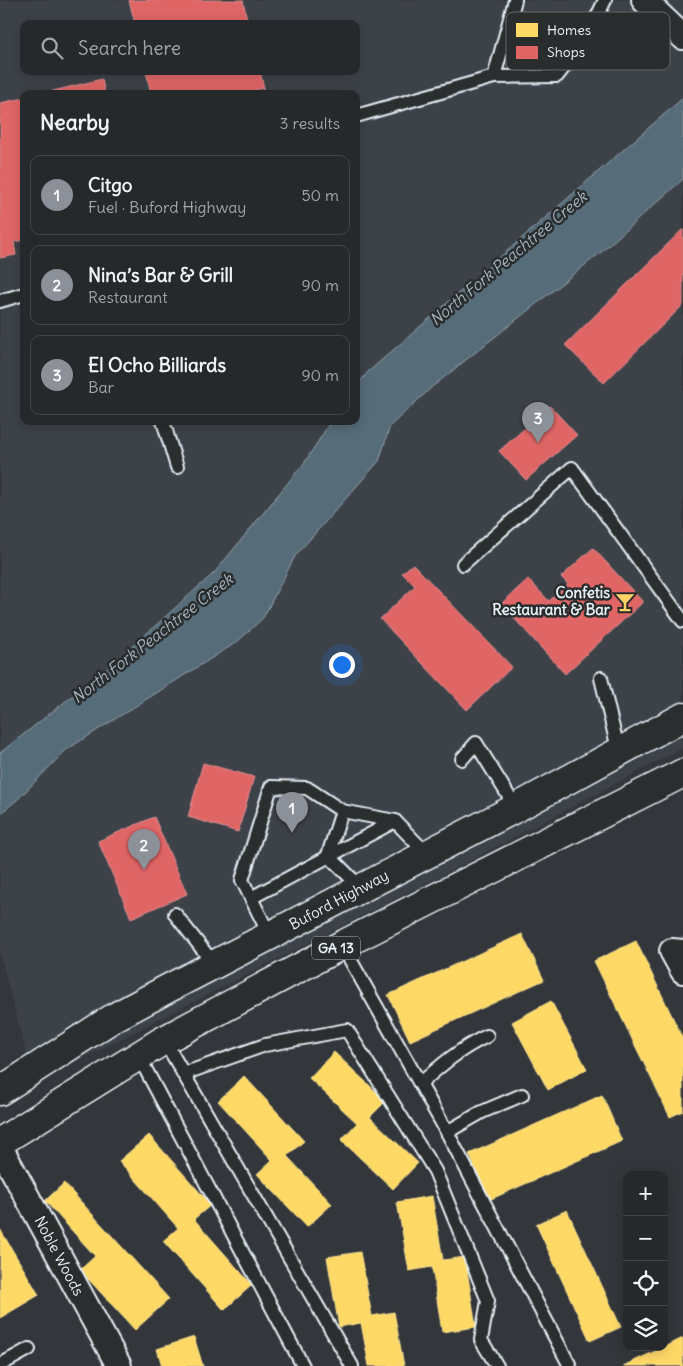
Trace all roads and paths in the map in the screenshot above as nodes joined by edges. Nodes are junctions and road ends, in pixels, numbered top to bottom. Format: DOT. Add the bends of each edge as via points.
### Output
graph roads {
  1 [pos="605,0"];
  2 [pos="644,0"];
  3 [pos="600,12"];
  4 [pos="657,12"];
  5 [pos="670,25"];
  6 [pos="506,33"];
  7 [pos="683,37"];
  8 [pos="562,70"];
  9 [pos="494,77"];
  10 [pos="360,115"];
  11 [pos="20,295"];
  12 [pos="0,301"];
  13 [pos="164,425"];
  14 [pos="177,467"];
  15 [pos="462,564"];
  16 [pos="683,622"];
  17 [pos="601,678"];
  18 [pos="683,717"];
  19 [pos="619,753"];
  20 [pos="462,759"];
  21 [pos="680,780"];
  22 [pos="516,808"];
  23 [pos="342,812"];
  24 [pos="395,821"];
  25 [pos="427,854"];
  26 [pos="328,856"];
  27 [pos="360,887"];
  28 [pos="251,898"];
  29 [pos="175,914"];
  30 [pos="270,936"];
  31 [pos="342,945"];
  32 [pos="683,952"];
  33 [pos="214,964"];
  34 [pos="683,971"];
  35 [pos="487,1036"];
  36 [pos="164,1040"];
  37 [pos="138,1055"];
  38 [pos="183,1074"];
  39 [pos="420,1084"];
  40 [pos="0,1091"];
  41 [pos="522,1095"];
  42 [pos="447,1132"];
  43 [pos="0,1142"];
  44 [pos="0,1147"];
  45 [pos="29,1349"];
  46 [pos="0,1365"];
  47 [pos="119,1366"];
  48 [pos="303,1366"];
  49 [pos="352,1366"];
  50 [pos="496,1366"];
  51 [pos="570,1366"];
  1 -- 3 [label="lane"];
  2 -- 4 [label="street"];
  5 -- 7 [label="street"];
  6 -- 9 [label="lane"];
  8 -- 9 [label="lane" via="557,76"];
  9 -- 10 [label="lane"];
  11 -- 12 [label="lane"];
  13 -- 14 [label="lane"];
  15 -- 16 [label="lane" via="572,468"];
  17 -- 19 [label="lane"];
  18 -- 19 [label="main road, Buford Highway / GA 13"];
  19 -- 22 [label="main road, Buford Highway / GA 13"];
  20 -- 22 [label="lane" via="476,743"];
  21 -- 31 [label="main road, GA 13"];
  22 -- 25 [label="main road, Buford Highway / GA 13"];
  23 -- 24 [label="lane"];
  23 -- 26 [label="lane"];
  23 -- 28 [label="lane" via="306,788 272,787 242,880"];
  24 -- 25 [label="lane"];
  24 -- 26 [label="lane"];
  25 -- 27 [label="main road, Buford Highway / GA 13"];
  26 -- 27 [label="lane"];
  26 -- 28 [label="lane"];
  27 -- 30 [label="main road, Buford Highway / GA 13"];
  28 -- 30 [label="lane"];
  29 -- 33 [label="lane"];
  30 -- 33 [label="main road, Buford Highway / GA 13"];
  31 -- 36 [label="main road, GA 13"];
  31 -- 39 [label="lane"];
  32 -- 34 [label="street" via="672,950"];
  33 -- 40 [label="main road, Buford Highway / GA 13" via="113,1018"];
  35 -- 39 [label="lane" via="444,1062"];
  36 -- 37 [label="main road, GA 13"];
  36 -- 38 [label="lane"];
  37 -- 43 [label="main road, GA 13"];
  37 -- 48 [label="lane"];
  38 -- 49 [label="lane"];
  38 -- 50 [label="lane" via="265,1045 347,1030 435,1171 488,1301 481,1340"];
  39 -- 42 [label="lane"];
  41 -- 42 [label="lane"];
  42 -- 51 [label="lane"];
  44 -- 47 [label="street, Noble Woods"];
  45 -- 46 [label="lane"];
}
